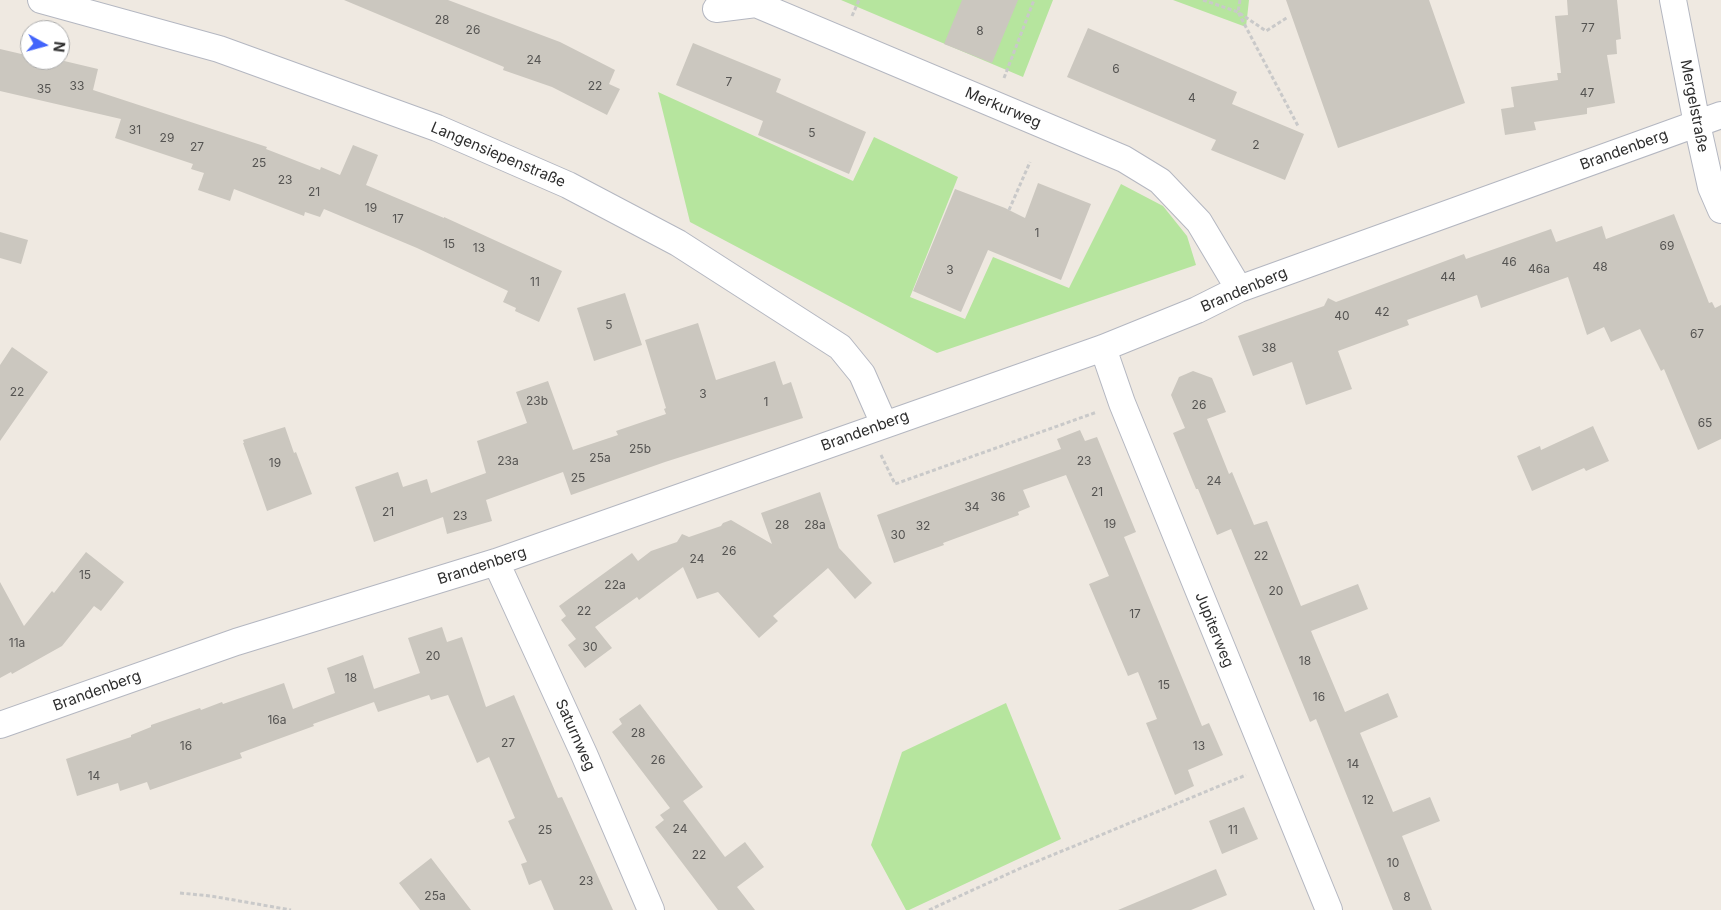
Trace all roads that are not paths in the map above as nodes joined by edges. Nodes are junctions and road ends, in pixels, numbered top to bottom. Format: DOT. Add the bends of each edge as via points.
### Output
graph roads {
  1 [pos="41,0"];
  2 [pos="1674,0"];
  3 [pos="716,9"];
  4 [pos="1709,120"];
  5 [pos="1721,210"];
  6 [pos="1239,289"];
  7 [pos="1103,348"];
  8 [pos="877,427"];
  9 [pos="496,562"];
  10 [pos="0,725"];
  11 [pos="651,910"];
  12 [pos="1329,910"];
  1 -- 8 [label="street, Langensiepenstraße" via="219,49 437,128 568,185 678,243 840,347 862,374"];
  2 -- 4 [label="street, Mergelstraße"];
  3 -- 6 [label="street, Merkurweg" via="756,4 1124,159 1160,181 1199,222"];
  4 -- 5 [label="street, Mergelstraße" via="1711,187"];
  4 -- 6 [label="street, Brandenberg"];
  6 -- 7 [label="street, Brandenberg" via="1197,310"];
  7 -- 8 [label="street, Brandenberg"];
  7 -- 12 [label="street, Jupiterweg" via="1122,403"];
  8 -- 9 [label="street, Brandenberg"];
  9 -- 10 [label="street, Brandenberg" via="236,642"];
  9 -- 11 [label="street, Saturnweg"];
}
